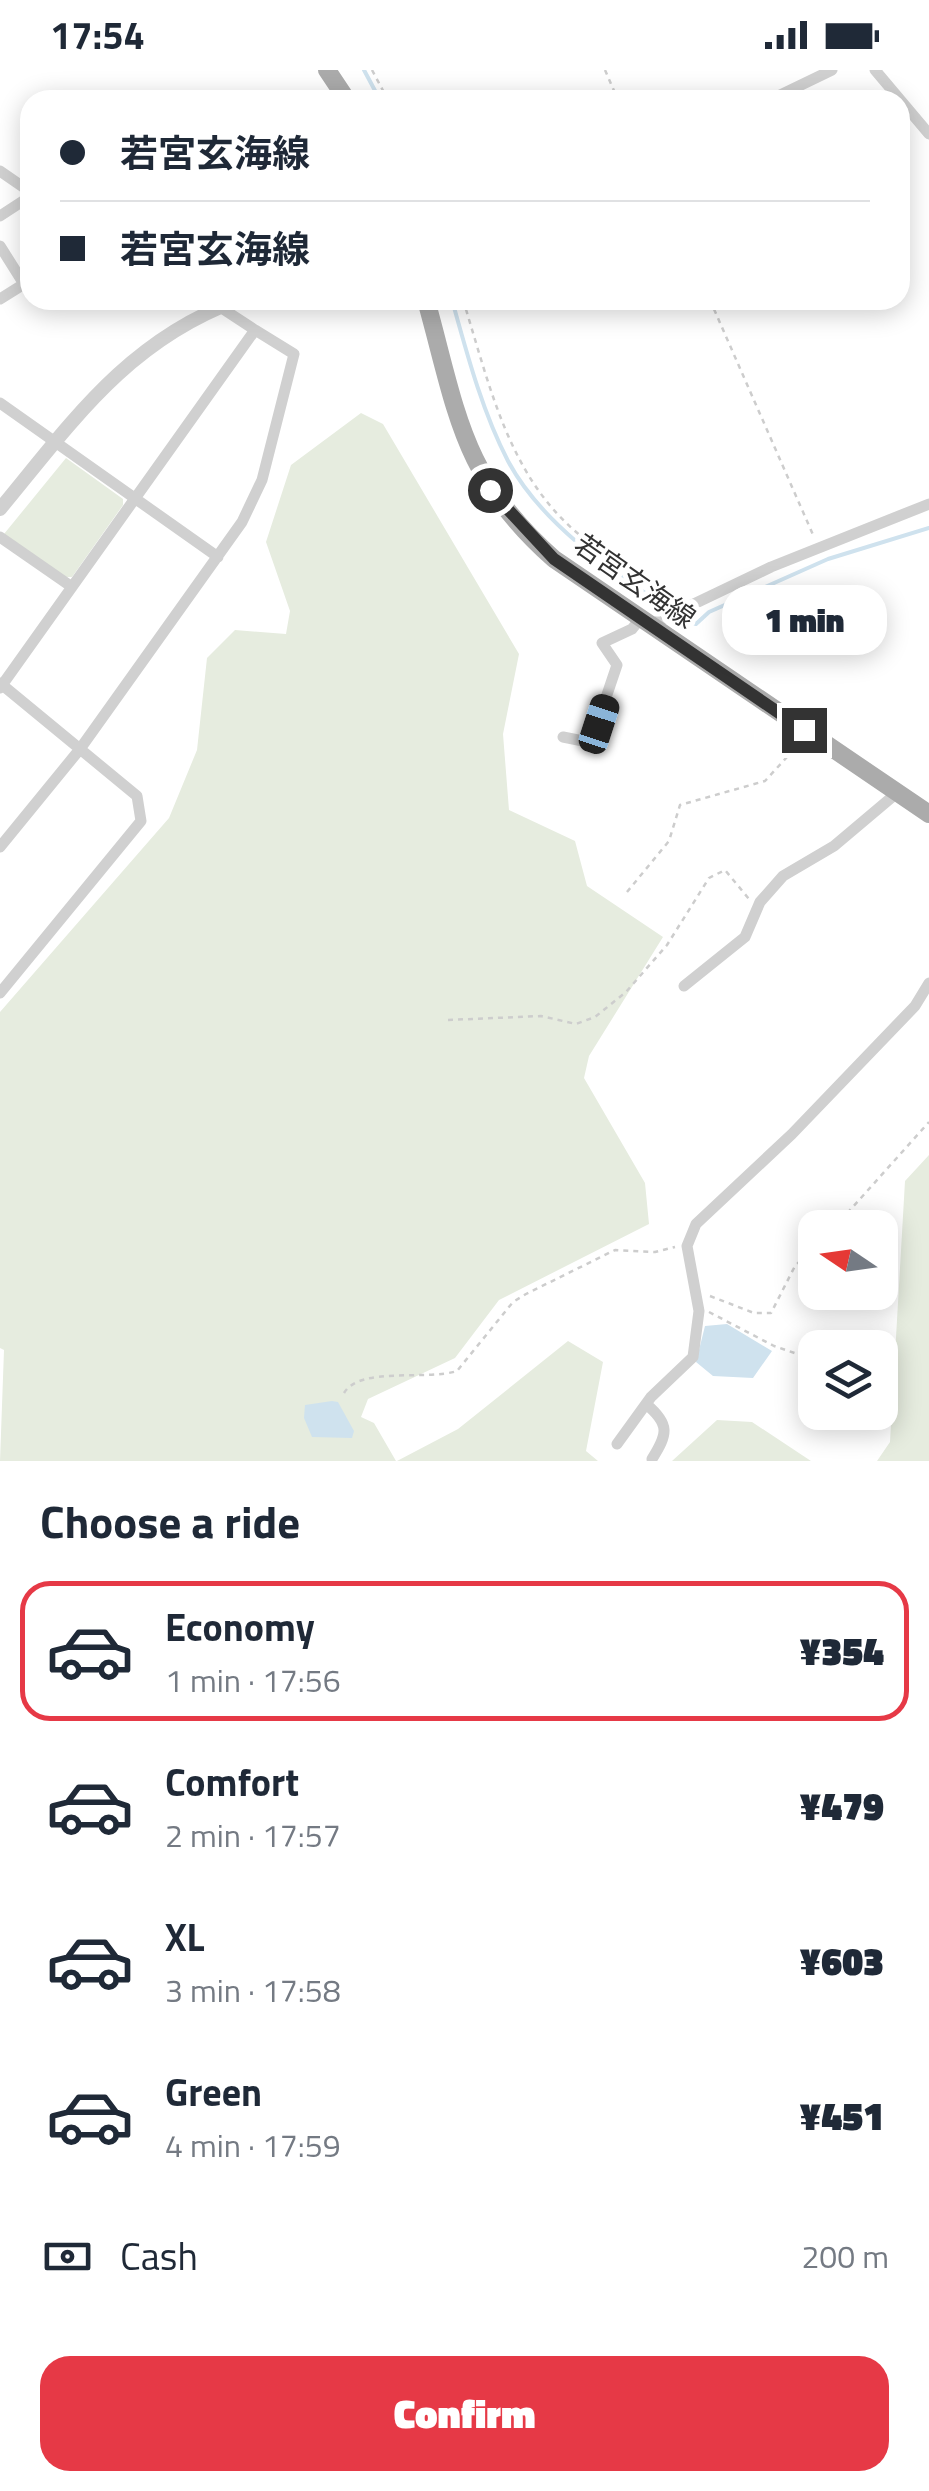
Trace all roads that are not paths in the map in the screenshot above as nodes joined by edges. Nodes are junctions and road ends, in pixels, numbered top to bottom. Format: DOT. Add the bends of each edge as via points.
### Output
graph roads {
  1 [pos="832,70"];
  2 [pos="875,70"];
  3 [pos="791,90"];
  4 [pos="892,90"];
  5 [pos="910,111"];
  6 [pos="929,134"];
  7 [pos="0,246"];
  8 [pos="20,278"];
  9 [pos="214,310"];
  10 [pos="224,310"];
  11 [pos="429,310"];
  12 [pos="254,330"];
  13 [pos="0,404"];
  14 [pos="55,443"];
  15 [pos="135,500"];
  16 [pos="929,504"];
  17 [pos="0,509"];
  18 [pos="0,537"];
  19 [pos="218,557"];
  20 [pos="72,587"];
  21 [pos="645,622"];
  22 [pos="1,685"];
  23 [pos="562,737"];
  24 [pos="80,750"];
  25 [pos="898,792"];
  26 [pos="929,814"];
  27 [pos="0,847"];
  28 [pos="929,984"];
  29 [pos="684,986"];
  30 [pos="0,993"];
  31 [pos="646,1404"];
  32 [pos="618,1444"];
  33 [pos="652,1459"];
  1 -- 3 [label="street"];
  2 -- 4 [label="street"];
  5 -- 6 [label="street"];
  7 -- 8 [label="street"];
  9 -- 14 [label="street" via="128,362"];
  10 -- 12 [label="street"];
  11 -- 21 [label="main road, 若宮玄海線" via="462,433 490,490 554,559"];
  12 -- 15 [label="street"];
  12 -- 19 [label="street" via="294,354 262,480"];
  13 -- 14 [label="street"];
  14 -- 15 [label="street"];
  14 -- 17 [label="street"];
  15 -- 19 [label="street"];
  15 -- 20 [label="street"];
  16 -- 21 [label="street"];
  18 -- 20 [label="street"];
  19 -- 24 [label="street"];
  20 -- 22 [label="street"];
  21 -- 23 [label="street" via="602,643 618,664 592,736"];
  21 -- 25 [label="main road, 若宮玄海線"];
  22 -- 24 [label="street"];
  24 -- 27 [label="street"];
  24 -- 30 [label="street" via="137,796 141,821"];
  25 -- 26 [label="main road, 若宮玄海線"];
  25 -- 29 [label="street" via="834,846 783,876 760,902 745,937"];
  28 -- 31 [label="street" via="792,1134 696,1224 687,1246 699,1301 693,1358"];
  31 -- 32 [label="street"];
  31 -- 33 [label="street" via="666,1426"];
}
